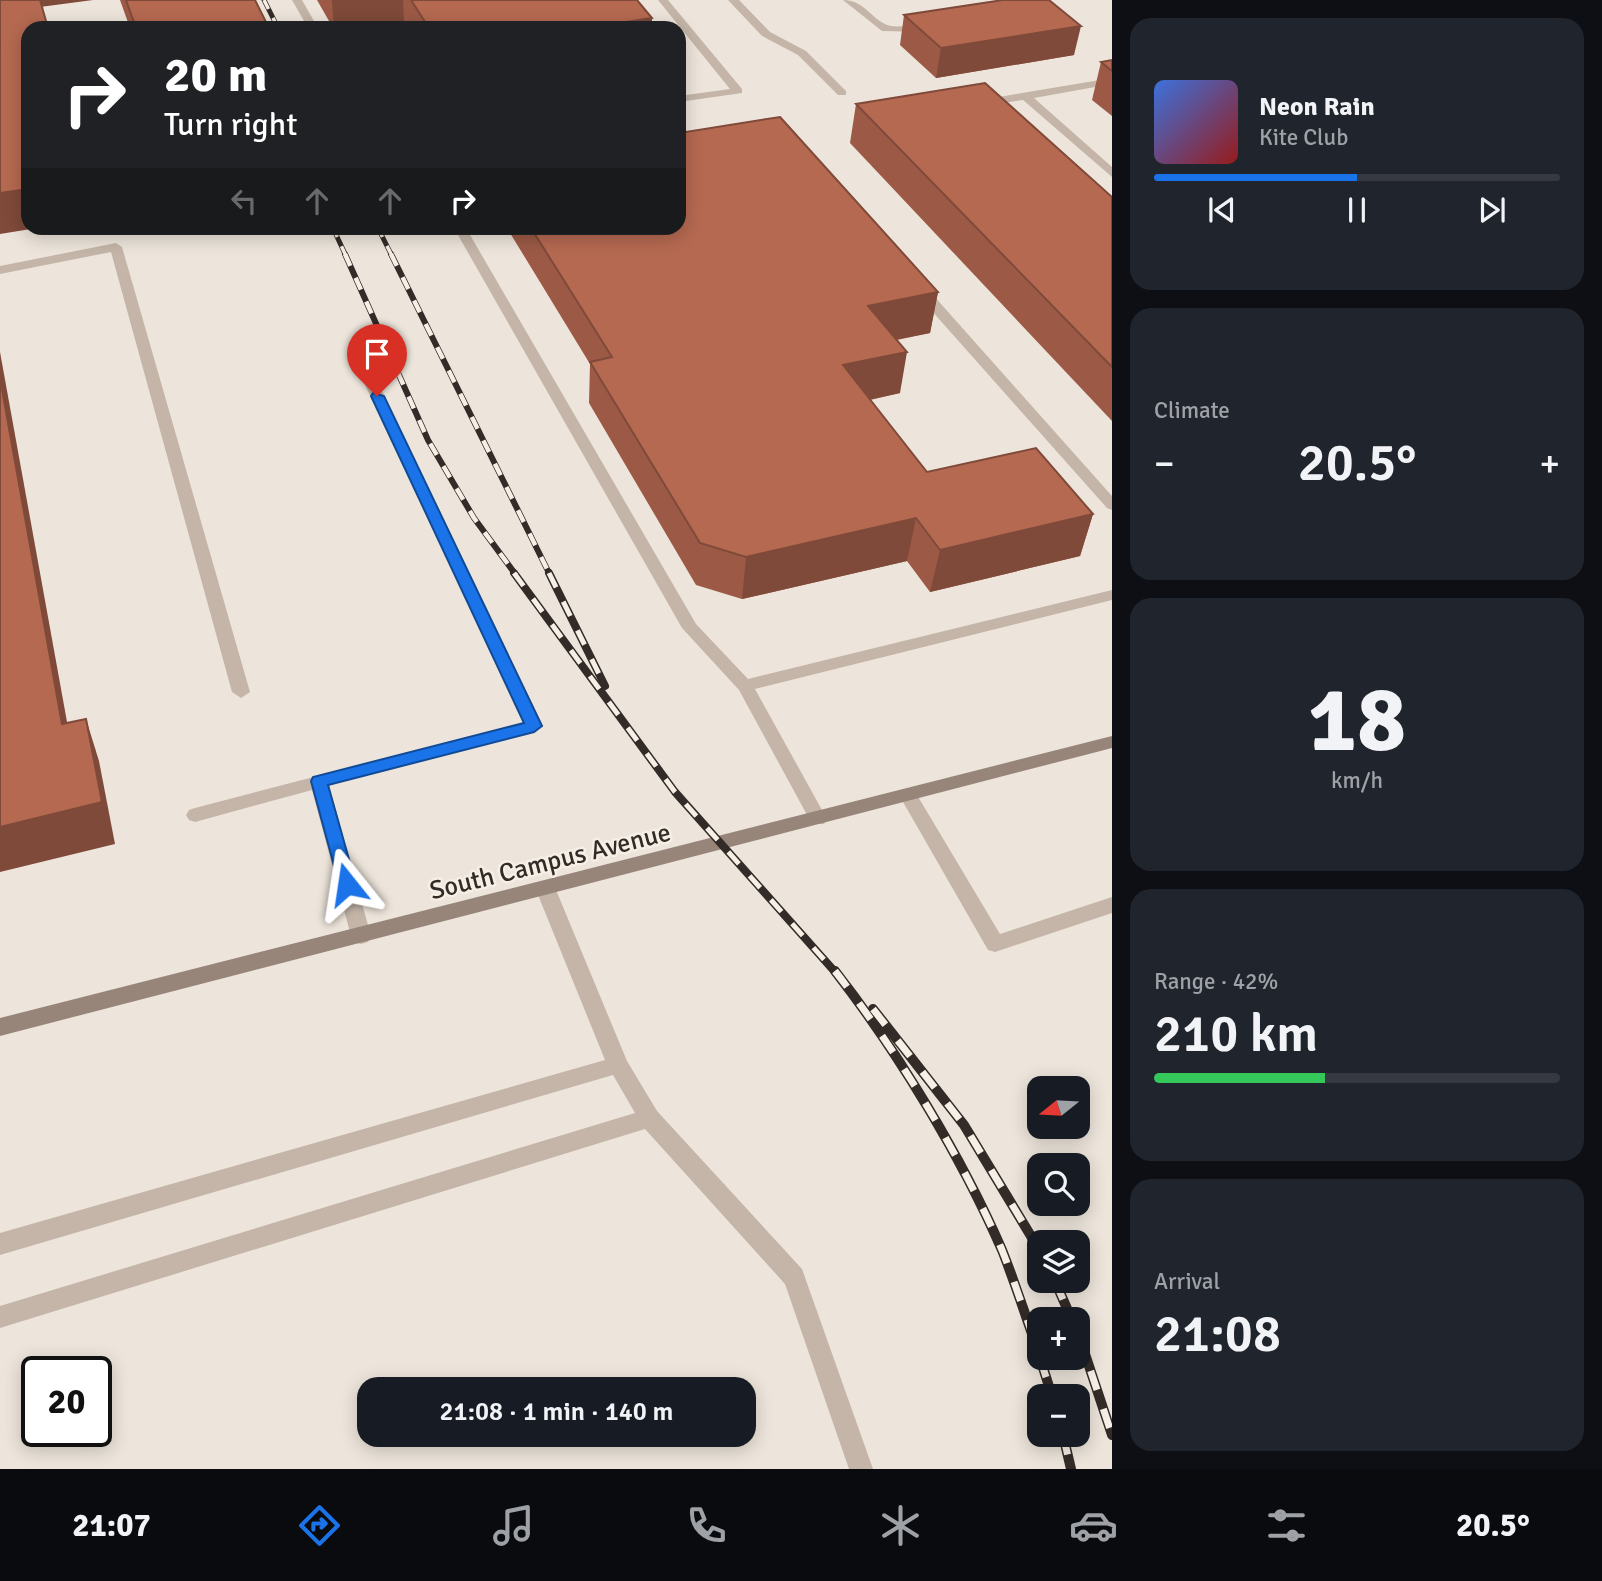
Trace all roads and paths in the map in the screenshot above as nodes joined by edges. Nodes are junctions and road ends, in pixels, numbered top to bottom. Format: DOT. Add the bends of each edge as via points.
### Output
graph roads {
  1 [pos="297,0"];
  2 [pos="663,0"];
  3 [pos="733,0"];
  4 [pos="848,0"];
  5 [pos="309,21"];
  6 [pos="680,21"];
  7 [pos="938,27"];
  8 [pos="686,28"];
  9 [pos="1112,81"];
  10 [pos="842,93"];
  11 [pos="1025,96"];
  12 [pos="686,98"];
  13 [pos="973,105"];
  14 [pos="1112,173"];
  15 [pos="464,235"];
  16 [pos="0,270"];
  17 [pos="910,278"];
  18 [pos="366,372"];
  19 [pos="1112,505"];
  20 [pos="1112,595"];
  21 [pos="745,686"];
  22 [pos="240,692"];
  23 [pos="1112,742"];
  24 [pos="319,781"];
  25 [pos="908,795"];
  26 [pos="195,816"];
  27 [pos="818,819"];
  28 [pos="545,890"];
  29 [pos="1112,905"];
  30 [pos="362,936"];
  31 [pos="0,1027"];
  32 [pos="618,1065"];
  33 [pos="649,1118"];
  34 [pos="0,1244"];
  35 [pos="0,1317"];
  36 [pos="861,1469"];
  1 -- 5 [label="lane"];
  2 -- 6 [label="lane"];
  3 -- 10 [label="lane" via="766,34 802,53"];
  4 -- 7 [label="lane" via="886,29"];
  8 -- 12 [label="lane" via="738,91"];
  9 -- 11 [label="lane"];
  11 -- 13 [label="lane"];
  11 -- 14 [label="lane"];
  15 -- 21 [label="lane" via="690,628"];
  16 -- 22 [label="lane" via="116,247"];
  17 -- 19 [label="lane"];
  18 -- 24 [label="lane" via="534,726"];
  20 -- 21 [label="lane"];
  21 -- 27 [label="lane"];
  23 -- 25 [label="street, South Campus Avenue"];
  24 -- 26 [label="lane"];
  24 -- 30 [label="lane"];
  25 -- 27 [label="street, South Campus Avenue"];
  25 -- 29 [label="lane" via="995,944"];
  27 -- 28 [label="street, South Campus Avenue"];
  28 -- 30 [label="street, South Campus Avenue"];
  28 -- 32 [label="lane"];
  30 -- 31 [label="street, South Campus Avenue"];
  32 -- 33 [label="lane"];
  32 -- 34 [label="lane"];
  33 -- 35 [label="lane"];
  33 -- 36 [label="lane" via="794,1277"];
}
